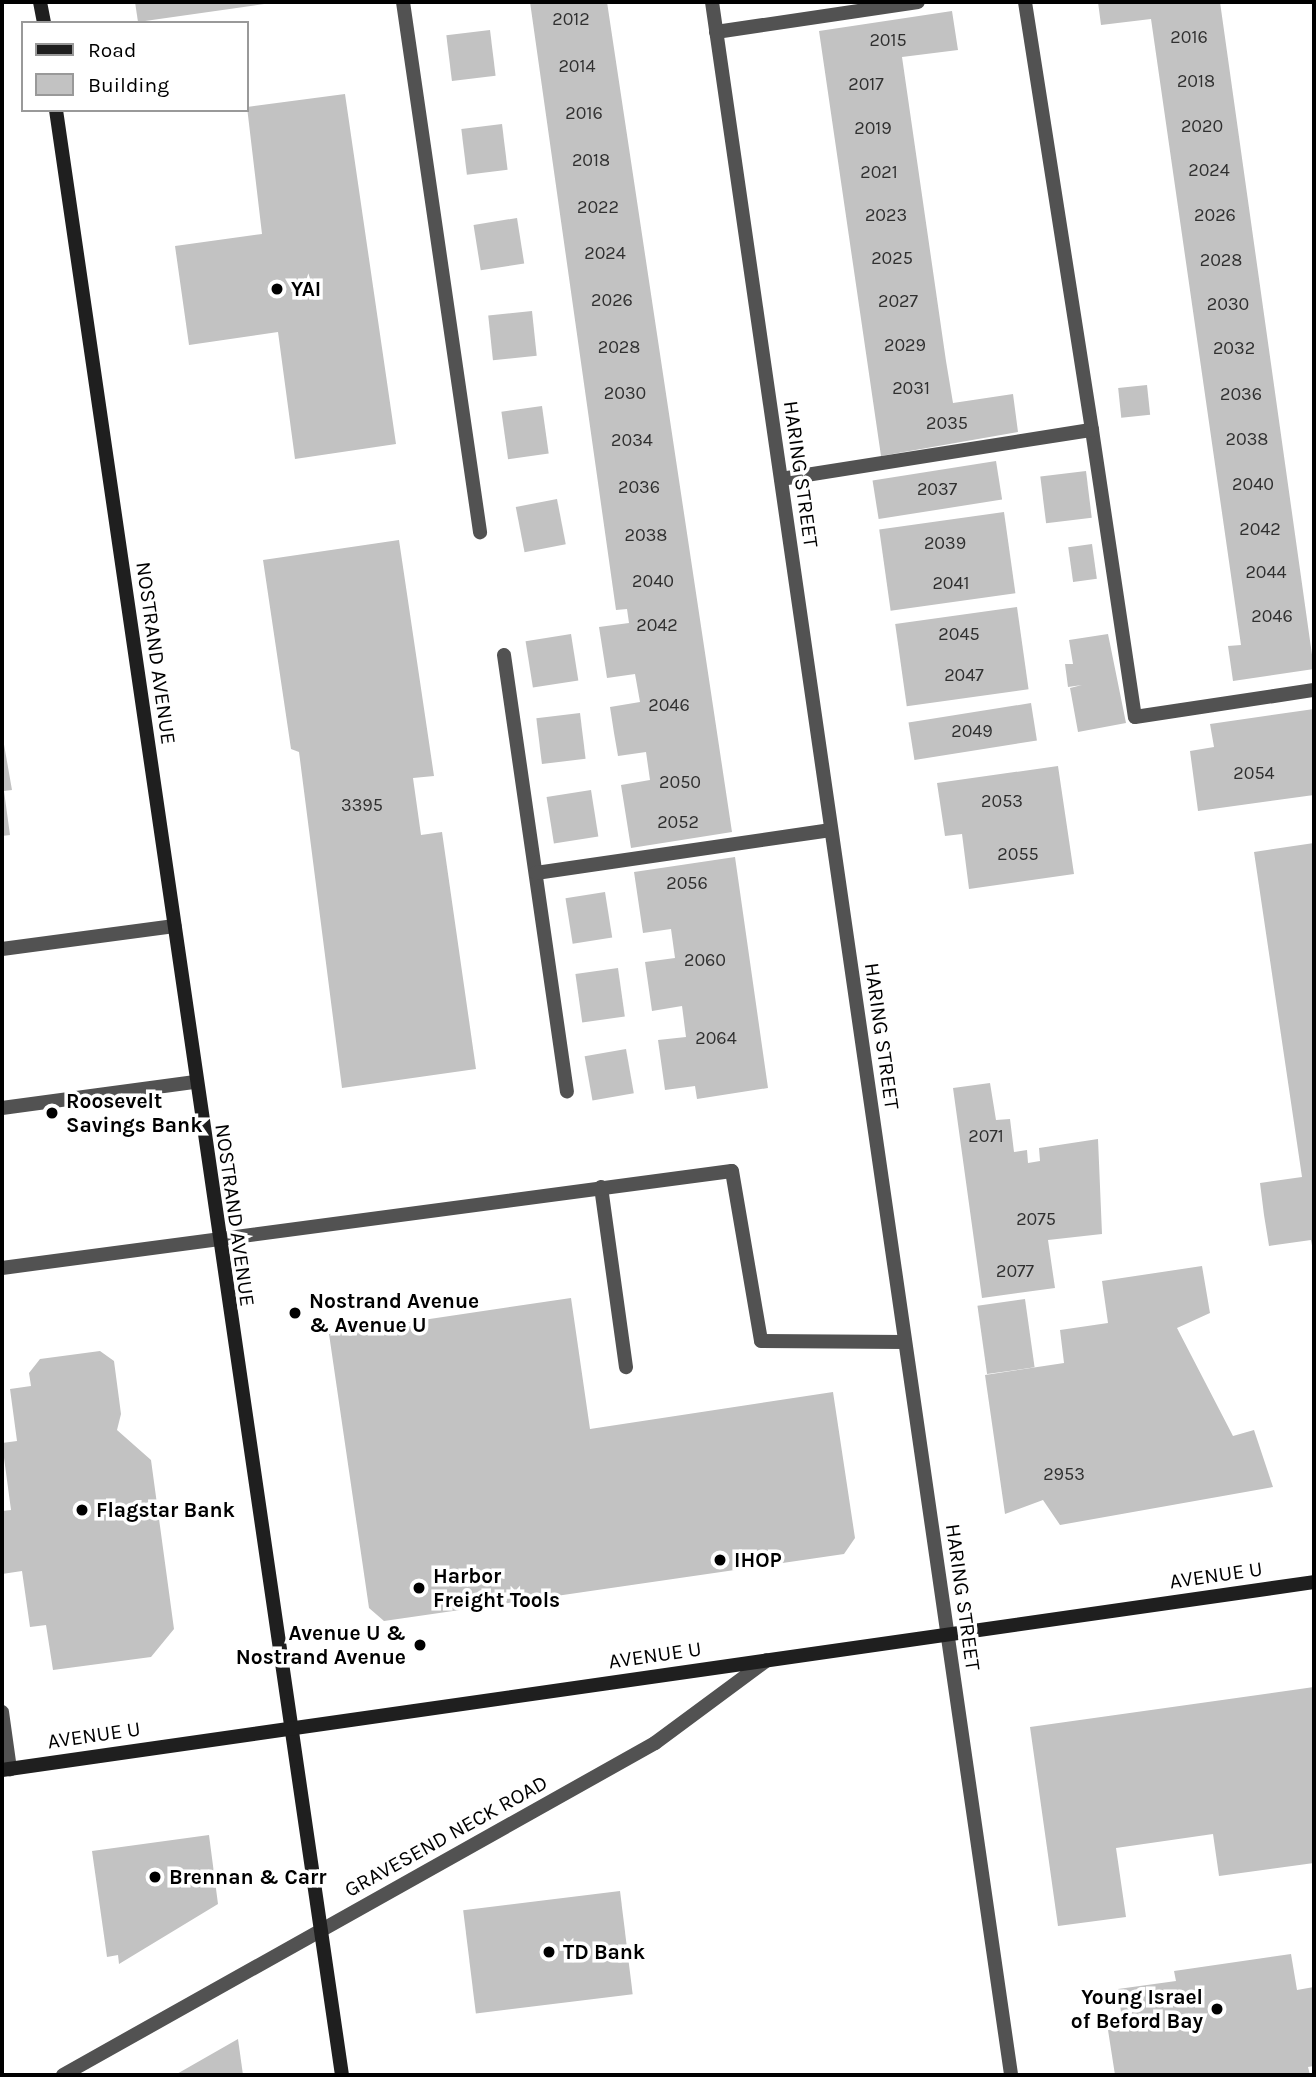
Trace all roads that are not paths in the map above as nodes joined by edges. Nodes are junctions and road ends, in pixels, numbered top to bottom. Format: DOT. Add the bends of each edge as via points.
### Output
graph roads {
  1 [pos="40,2"];
  2 [pos="403,2"];
  3 [pos="712,2"];
  4 [pos="918,2"];
  5 [pos="1025,2"];
  6 [pos="44,21"];
  7 [pos="716,32"];
  8 [pos="56,112"];
  9 [pos="1093,430"];
  10 [pos="780,479"];
  11 [pos="480,532"];
  12 [pos="504,655"];
  13 [pos="1314,690"];
  14 [pos="831,830"];
  15 [pos="536,873"];
  16 [pos="174,926"];
  17 [pos="2,948"];
  18 [pos="195,1082"];
  19 [pos="567,1091"];
  20 [pos="2,1108"];
  21 [pos="601,1187"];
  22 [pos="217,1240"];
  23 [pos="2,1268"];
  24 [pos="905,1342"];
  25 [pos="626,1367"];
  26 [pos="1314,1582"];
  27 [pos="946,1635"];
  28 [pos="767,1660"];
  29 [pos="2,1712"];
  30 [pos="289,1729"];
  31 [pos="6,1770"];
  32 [pos="320,1930"];
  33 [pos="63,2075"];
  34 [pos="342,2075"];
  35 [pos="1011,2075"];
  1 -- 6 [label="main road"];
  2 -- 11 [label="street"];
  3 -- 7 [label="street, HARING STREET"];
  4 -- 7 [label="street"];
  5 -- 9 [label="street"];
  7 -- 10 [label="street, HARING STREET"];
  8 -- 16 [label="main road, NOSTRAND AVENUE"];
  9 -- 10 [label="street"];
  9 -- 13 [label="street" via="1135,717"];
  10 -- 14 [label="street, HARING STREET"];
  12 -- 15 [label="street"];
  14 -- 15 [label="street"];
  14 -- 24 [label="street, HARING STREET"];
  15 -- 19 [label="street"];
  16 -- 17 [label="street"];
  16 -- 18 [label="main road, NOSTRAND AVENUE"];
  18 -- 20 [label="street"];
  18 -- 22 [label="main road, NOSTRAND AVENUE"];
  21 -- 22 [label="street"];
  21 -- 24 [label="street" via="732,1171 761,1341"];
  21 -- 25 [label="street"];
  22 -- 23 [label="street"];
  22 -- 30 [label="main road, NOSTRAND AVENUE"];
  24 -- 27 [label="street, HARING STREET"];
  26 -- 27 [label="main road, AVENUE U"];
  27 -- 28 [label="main road, AVENUE U"];
  27 -- 35 [label="street, HARING STREET"];
  28 -- 30 [label="main road, AVENUE U"];
  28 -- 32 [label="street, GRAVESEND NECK ROAD" via="655,1743"];
  29 -- 31 [label="street"];
  30 -- 31 [label="main road, AVENUE U"];
  30 -- 32 [label="main road, NOSTRAND AVENUE"];
  32 -- 33 [label="street, GRAVESEND NECK ROAD"];
  32 -- 34 [label="main road, NOSTRAND AVENUE"];
}
